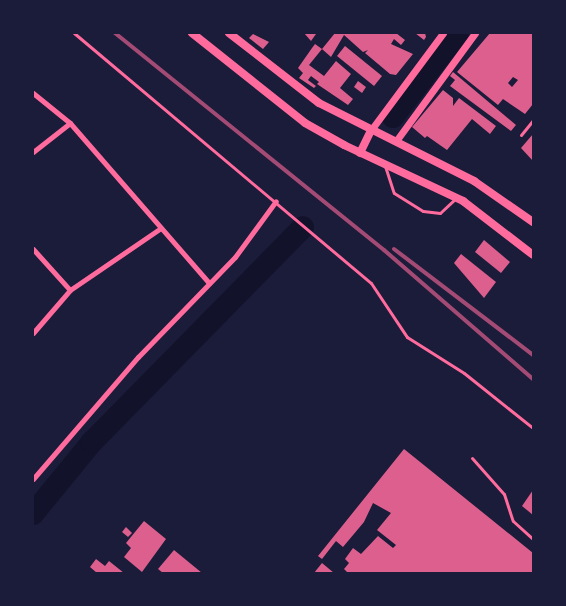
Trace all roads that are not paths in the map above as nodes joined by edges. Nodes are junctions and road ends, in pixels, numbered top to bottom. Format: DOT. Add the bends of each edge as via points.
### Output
graph roads {
  1 [pos="74,33"];
  2 [pos="192,33"];
  3 [pos="229,33"];
  4 [pos="443,33"];
  5 [pos="476,33"];
  6 [pos="33,93"];
  7 [pos="533,120"];
  8 [pos="70,123"];
  9 [pos="371,130"];
  10 [pos="521,135"];
  11 [pos="396,141"];
  12 [pos="33,152"];
  13 [pos="360,153"];
  14 [pos="385,164"];
  15 [pos="456,197"];
  16 [pos="276,201"];
  17 [pos="533,222"];
  18 [pos="161,228"];
  19 [pos="33,249"];
  20 [pos="533,255"];
  21 [pos="209,283"];
  22 [pos="70,290"];
  23 [pos="33,333"];
  24 [pos="533,428"];
  25 [pos="472,458"];
  26 [pos="33,479"];
  27 [pos="533,538"];
  1 -- 16 [label="lane"];
  2 -- 13 [label="main road" via="305,123"];
  3 -- 9 [label="main road" via="291,84"];
  4 -- 9 [label="street"];
  5 -- 11 [label="street"];
  6 -- 8 [label="street"];
  7 -- 10 [label="lane"];
  8 -- 12 [label="street"];
  8 -- 18 [label="street"];
  9 -- 11 [label="main road"];
  9 -- 13 [label="main road"];
  11 -- 17 [label="main road" via="474,181"];
  13 -- 14 [label="main road"];
  14 -- 15 [label="main road"];
  14 -- 15 [label="lane" via="394,192 423,211 440,213"];
  15 -- 20 [label="main road"];
  16 -- 21 [label="street" via="235,257"];
  16 -- 24 [label="lane" via="371,283 407,337 464,373"];
  18 -- 21 [label="street"];
  18 -- 22 [label="street"];
  19 -- 22 [label="street"];
  21 -- 26 [label="street" via="138,357"];
  22 -- 23 [label="street"];
  25 -- 27 [label="lane" via="504,494 513,521"];
}
